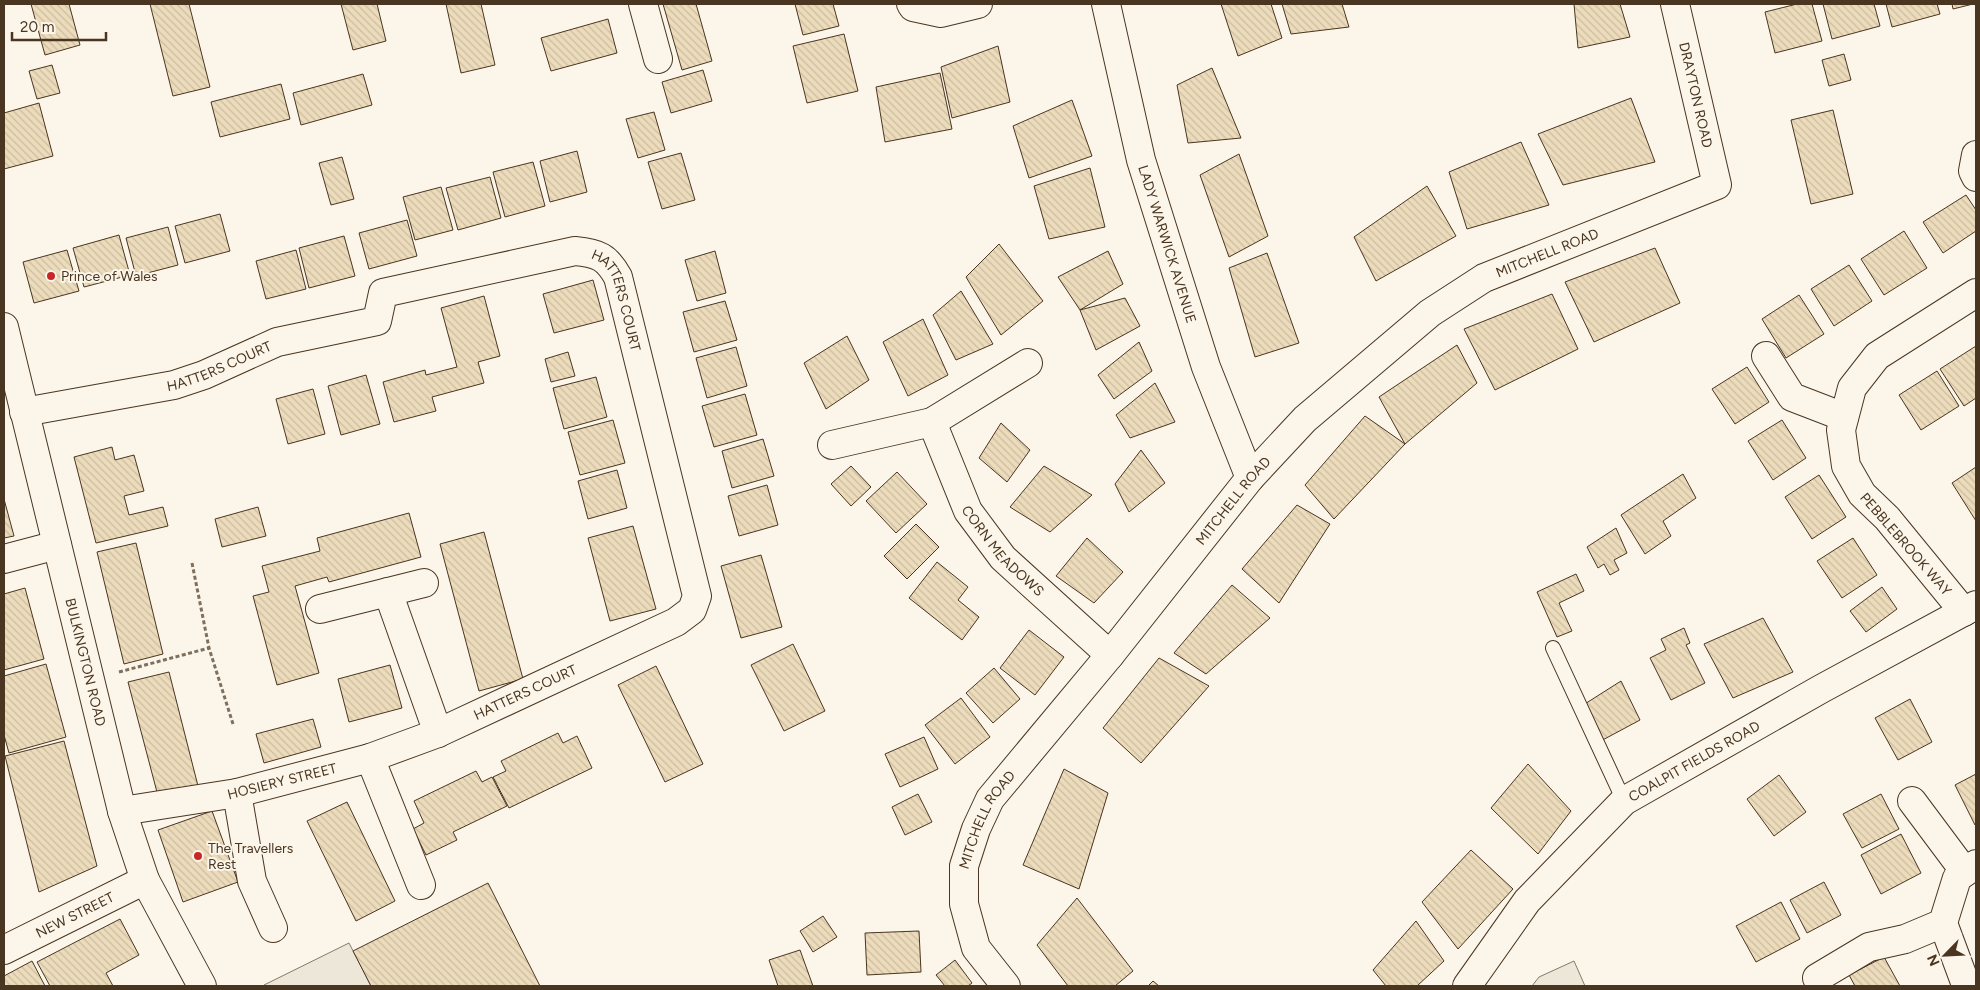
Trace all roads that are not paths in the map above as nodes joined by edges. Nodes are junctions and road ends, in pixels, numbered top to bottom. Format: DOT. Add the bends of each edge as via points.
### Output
graph roads {
  1 [pos="643,4"];
  2 [pos="978,4"];
  3 [pos="1106,4"];
  4 [pos="1675,4"];
  5 [pos="912,5"];
  6 [pos="658,59"];
  7 [pos="1976,155"];
  8 [pos="1976,176"];
  9 [pos="1717,185"];
  10 [pos="1976,293"];
  11 [pos="4,327"];
  12 [pos="1766,356"];
  13 [pos="1028,363"];
  14 [pos="24,412"];
  15 [pos="1844,417"];
  16 [pos="932,422"];
  17 [pos="832,446"];
  18 [pos="1250,478"];
  19 [pos="57,545"];
  20 [pos="4,559"];
  21 [pos="424,583"];
  22 [pos="388,592"];
  23 [pos="1970,608"];
  24 [pos="320,609"];
  25 [pos="1553,648"];
  26 [pos="1110,655"];
  27 [pos="438,733"];
  28 [pos="370,758"];
  29 [pos="237,794"];
  30 [pos="1624,801"];
  31 [pos="1912,801"];
  32 [pos="122,811"];
  33 [pos="1970,868"];
  34 [pos="145,880"];
  35 [pos="421,885"];
  36 [pos="1943,923"];
  37 [pos="273,928"];
  38 [pos="4,950"];
  39 [pos="1817,978"];
  40 [pos="1966,985"];
  41 [pos="202,986"];
  42 [pos="1006,986"];
  43 [pos="1468,986"];
  1 -- 6 [label="street"];
  2 -- 5 [label="street" via="941,13"];
  3 -- 18 [label="street, LADY WARWICK AVENUE" via="1141,160 1206,367"];
  4 -- 9 [label="street, DRAYTON ROAD"];
  7 -- 8 [label="street" via="1973,171"];
  9 -- 18 [label="street, MITCHELL ROAD" via="1484,278 1430,313 1305,419"];
  10 -- 15 [label="street, PEBBLEBROOK WAY" via="1877,356 1852,388"];
  11 -- 14 [label="street, BULKINGTON ROAD"];
  12 -- 15 [label="street" via="1792,397"];
  13 -- 16 [label="street"];
  14 -- 19 [label="street, BULKINGTON ROAD"];
  14 -- 27 [label="street, HATTERS COURT" via="174,385 277,342 377,322 383,292 575,250 595,253 611,264 618,277 697,596 692,610 676,622"];
  15 -- 23 [label="street, PEBBLEBROOK WAY" via="1841,430 1846,466 1862,494"];
  16 -- 17 [label="street"];
  16 -- 26 [label="street, CORN MEADOWS" via="968,511 1004,558"];
  18 -- 26 [label="street, MITCHELL ROAD"];
  19 -- 20 [label="street"];
  19 -- 32 [label="street, BULKINGTON ROAD"];
  21 -- 22 [label="street"];
  22 -- 24 [label="street"];
  22 -- 27 [label="street"];
  23 -- 30 [label="street, COALPIT FIELDS ROAD"];
  25 -- 30 [label="lane"];
  26 -- 42 [label="street, MITCHELL ROAD" via="990,799 964,866 964,904 976,948"];
  27 -- 28 [label="street, HOSIERY STREET"];
  28 -- 29 [label="street, HOSIERY STREET"];
  28 -- 35 [label="street"];
  29 -- 32 [label="street, HOSIERY STREET"];
  29 -- 37 [label="street" via="252,881"];
  30 -- 43 [label="street, COALPIT FIELDS ROAD" via="1527,901"];
  31 -- 33 [label="street"];
  32 -- 34 [label="street, BULKINGTON ROAD"];
  33 -- 36 [label="street" via="1957,878"];
  34 -- 38 [label="street, NEW STREET"];
  34 -- 41 [label="street, BULKINGTON ROAD"];
  36 -- 39 [label="street" via="1905,939 1869,946"];
  36 -- 40 [label="street"];
}
